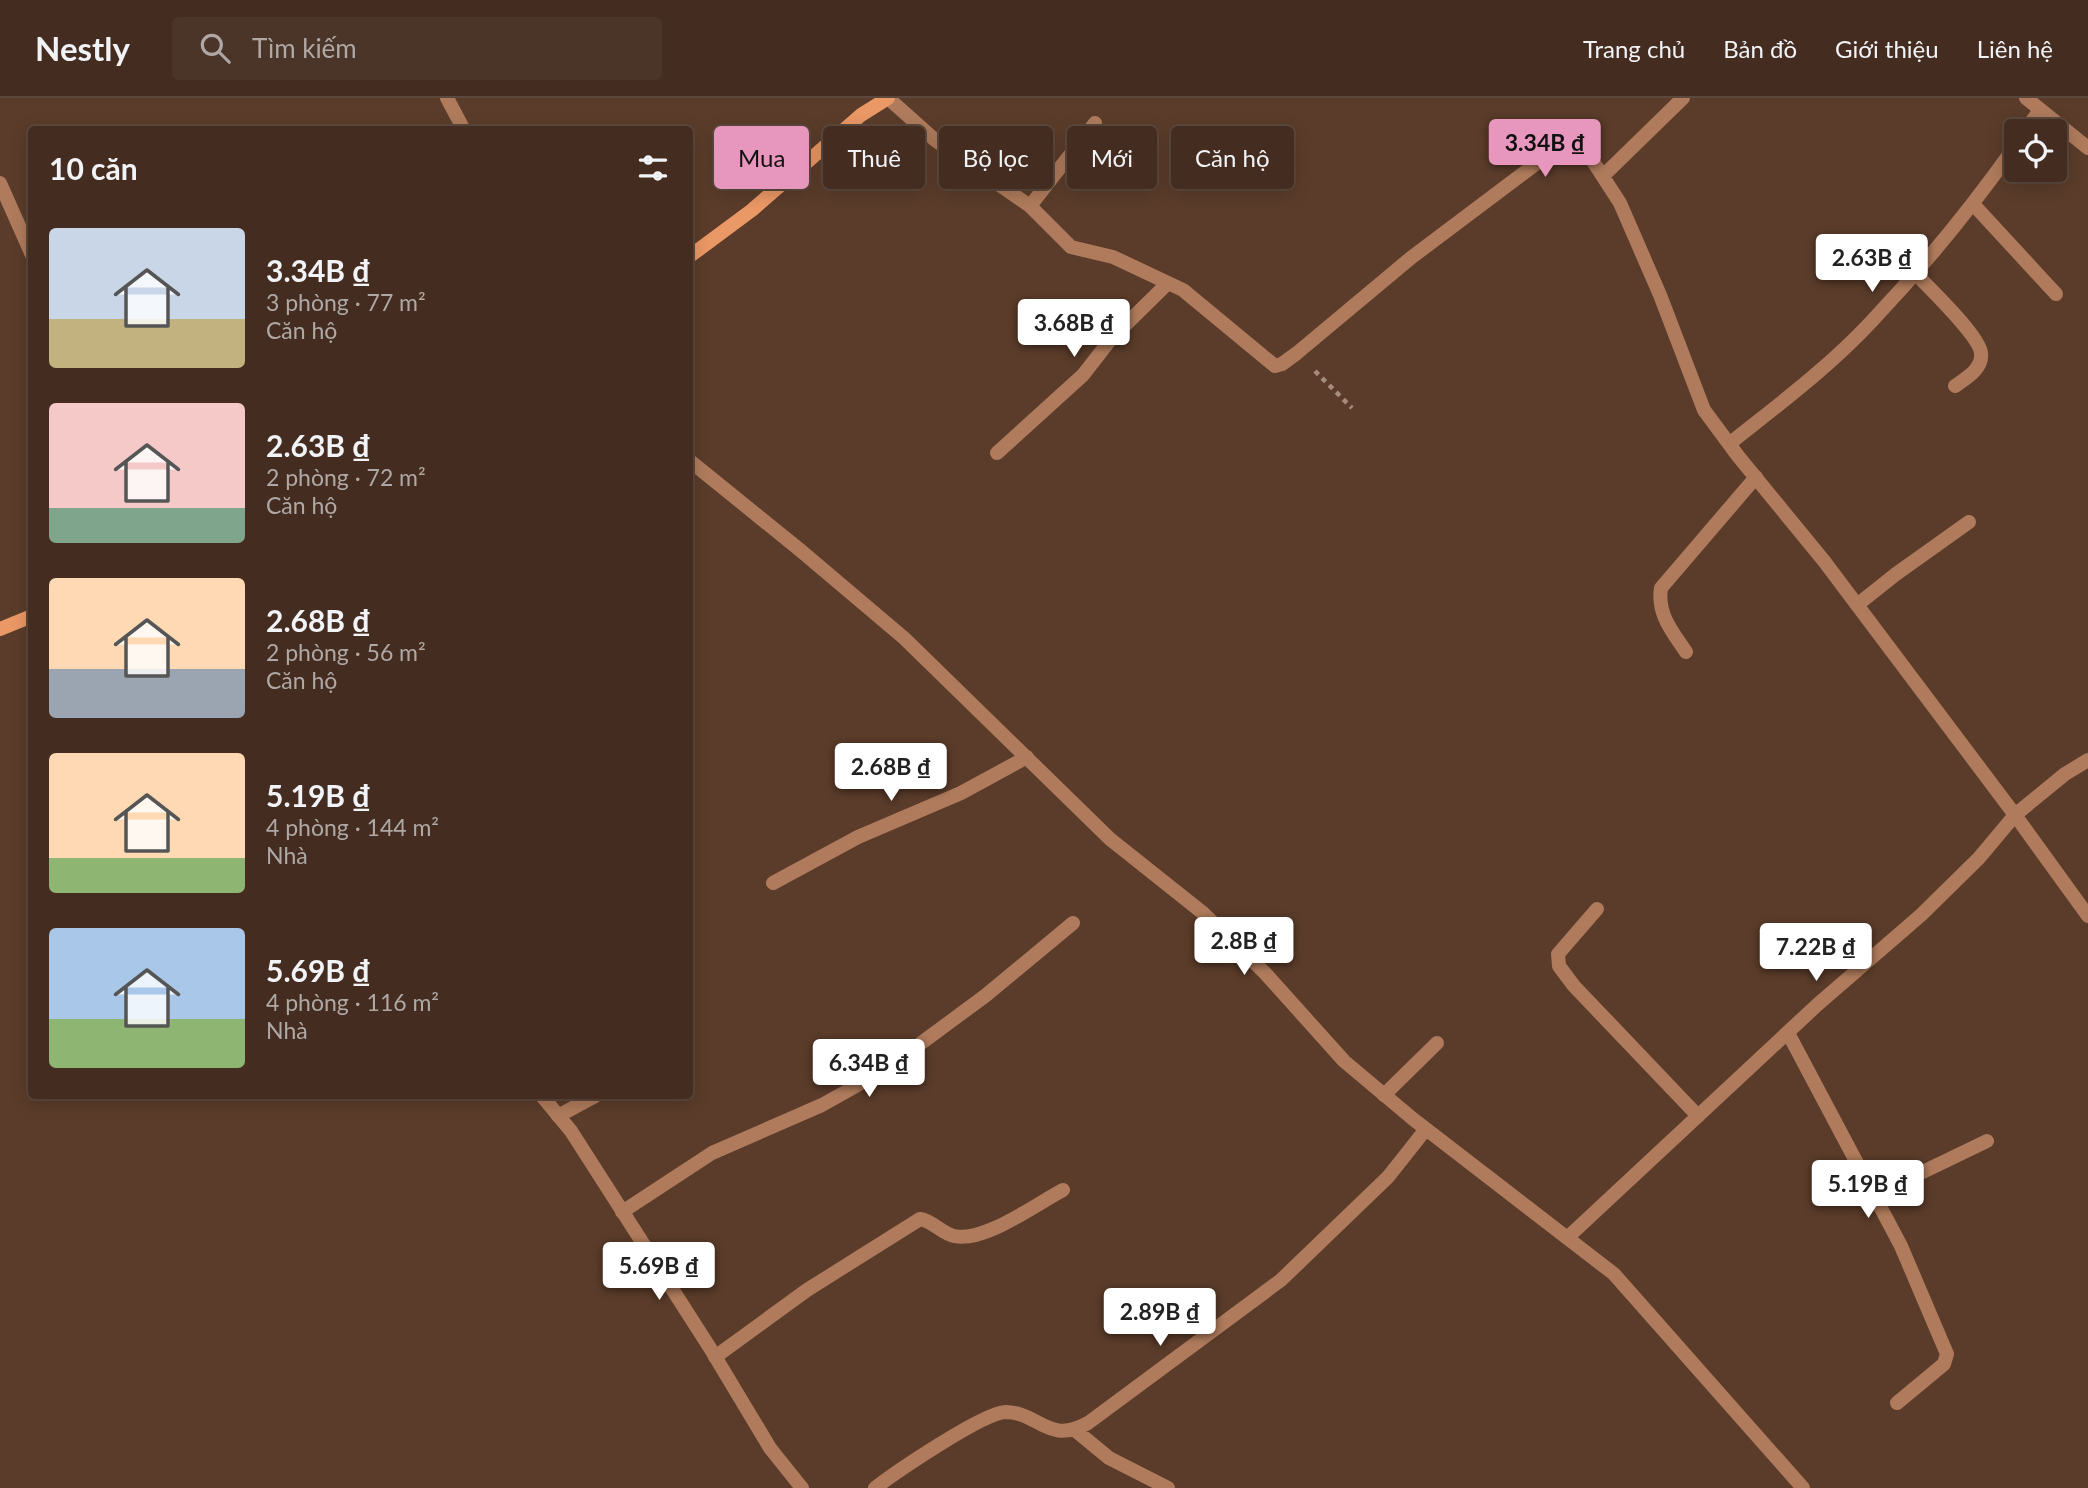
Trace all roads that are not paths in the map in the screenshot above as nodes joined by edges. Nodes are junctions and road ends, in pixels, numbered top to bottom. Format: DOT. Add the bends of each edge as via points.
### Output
graph roads {
  1 [pos="447,98"];
  2 [pos="888,98"];
  3 [pos="1683,98"];
  4 [pos="2026,98"];
  5 [pos="2040,110"];
  6 [pos="2034,119"];
  7 [pos="1096,123"];
  8 [pos="462,126"];
  9 [pos="2088,148"];
  10 [pos="2004,161"];
  11 [pos="1603,176"];
  12 [pos="0,183"];
  13 [pos="1973,204"];
  14 [pos="1030,206"];
  15 [pos="28,246"];
  16 [pos="693,254"];
  17 [pos="1914,272"];
  18 [pos="1168,283"];
  19 [pos="2056,294"];
  20 [pos="1955,386"];
  21 [pos="1729,444"];
  22 [pos="997,453"];
  23 [pos="693,463"];
  24 [pos="1756,477"];
  25 [pos="1969,522"];
  26 [pos="1857,605"];
  27 [pos="28,618"];
  28 [pos="0,629"];
  29 [pos="1686,652"];
  30 [pos="1027,757"];
  31 [pos="2088,760"];
  32 [pos="2015,815"];
  33 [pos="774,883"];
  34 [pos="1597,909"];
  35 [pos="2088,916"];
  36 [pos="1073,923"];
  37 [pos="1788,1033"];
  38 [pos="1437,1044"];
  39 [pos="1384,1095"];
  40 [pos="544,1099"];
  41 [pos="589,1099"];
  42 [pos="558,1116"];
  43 [pos="1698,1116"];
  44 [pos="1426,1129"];
  45 [pos="1987,1141"];
  46 [pos="1063,1189"];
  47 [pos="1875,1195"];
  48 [pos="622,1212"];
  49 [pos="1567,1238"];
  50 [pos="715,1357"];
  51 [pos="1897,1403"];
  52 [pos="1075,1430"];
  53 [pos="802,1488"];
  54 [pos="875,1488"];
  55 [pos="1168,1488"];
  56 [pos="1803,1488"];
  1 -- 8 [label="street"];
  2 -- 14 [label="street" via="935,140"];
  2 -- 16 [label="street" via="861,115 752,210"];
  3 -- 11 [label="street"];
  4 -- 5 [label="street"];
  5 -- 6 [label="street"];
  5 -- 9 [label="street"];
  7 -- 14 [label="street"];
  10 -- 13 [label="street"];
  11 -- 18 [label="street" via="1586,149 1575,143 1561,145 1275,366 1183,290"];
  11 -- 21 [label="street" via="1650,272 1704,410"];
  12 -- 15 [label="street"];
  13 -- 17 [label="street"];
  13 -- 19 [label="street"];
  14 -- 18 [label="street" via="1071,247 1113,257"];
  17 -- 20 [label="street" via="1976,340 1982,355 1976,372"];
  17 -- 21 [label="street" via="1870,323 1815,375"];
  18 -- 22 [label="street" via="1111,339 1083,375"];
  21 -- 24 [label="street"];
  23 -- 30 [label="street" via="904,638"];
  24 -- 26 [label="street"];
  24 -- 29 [label="street" via="1661,588 1659,600 1666,622"];
  25 -- 26 [label="street"];
  26 -- 32 [label="street"];
  27 -- 28 [label="street"];
  30 -- 33 [label="street" via="961,793 849,841"];
  30 -- 39 [label="street" via="1110,839 1203,913 1265,973 1344,1061"];
  31 -- 32 [label="street"];
  32 -- 35 [label="street"];
  32 -- 37 [label="street" via="1921,915"];
  34 -- 43 [label="street" via="1558,954 1559,965"];
  36 -- 48 [label="street" via="886,1069 822,1105 712,1153"];
  37 -- 43 [label="street"];
  37 -- 47 [label="street"];
  38 -- 39 [label="street"];
  39 -- 44 [label="street"];
  40 -- 42 [label="street"];
  41 -- 42 [label="street"];
  42 -- 48 [label="street"];
  43 -- 49 [label="street"];
  44 -- 49 [label="street"];
  44 -- 52 [label="street" via="1388,1177 1281,1280"];
  45 -- 47 [label="street"];
  46 -- 50 [label="street" via="972,1236 954,1236 920,1219 807,1290"];
  47 -- 51 [label="street" via="1947,1354 1944,1364"];
  48 -- 50 [label="street"];
  49 -- 56 [label="street" via="1615,1274"];
  50 -- 53 [label="street" via="770,1448"];
  52 -- 54 [label="street" via="1055,1431 1004,1412"];
  52 -- 55 [label="street" via="1109,1458"];
}
